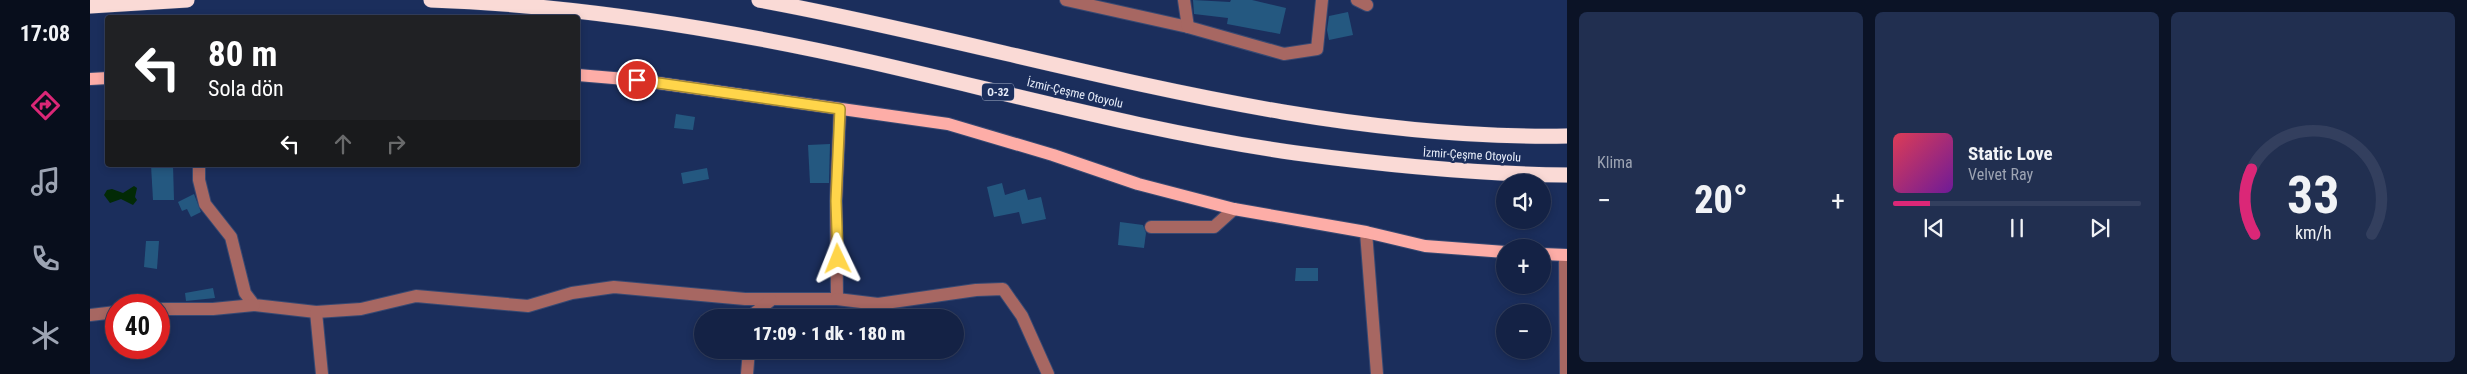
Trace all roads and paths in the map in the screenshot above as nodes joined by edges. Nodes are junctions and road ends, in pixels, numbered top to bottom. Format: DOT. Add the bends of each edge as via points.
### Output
graph roads {
  1 [pos="187,0"];
  2 [pos="431,0"];
  3 [pos="759,0"];
  4 [pos="1066,0"];
  5 [pos="1184,0"];
  6 [pos="1322,0"];
  7 [pos="1357,0"];
  8 [pos="1366,0"];
  9 [pos="90,6"];
  10 [pos="1188,27"];
  11 [pos="580,75"];
  12 [pos="105,78"];
  13 [pos="90,79"];
  14 [pos="840,109"];
  15 [pos="1567,136"];
  16 [pos="199,167"];
  17 [pos="1567,174"];
  18 [pos="1234,209"];
  19 [pos="1151,227"];
  20 [pos="1366,232"];
  21 [pos="1496,251"];
  22 [pos="1551,254"];
  23 [pos="1566,255"];
  24 [pos="745,299"];
  25 [pos="837,299"];
  26 [pos="771,300"];
  27 [pos="254,305"];
  28 [pos="170,309"];
  29 [pos="748,309"];
  30 [pos="760,309"];
  31 [pos="316,312"];
  32 [pos="105,313"];
  33 [pos="90,315"];
  34 [pos="748,359"];
  35 [pos="322,374"];
  36 [pos="747,374"];
  37 [pos="1048,374"];
  38 [pos="1377,374"];
  39 [pos="1566,374"];
  1 -- 9 [label="highway"];
  2 -- 17 [label="highway, İzmir-Çeşme Otoyolu / O-32" via="537,8 783,43 1114,118 1294,153 1407,166"];
  3 -- 15 [label="highway, İzmir-Çeşme Otoyolu" via="1208,98 1303,115 1475,133"];
  4 -- 10 [label="street"];
  5 -- 10 [label="street"];
  6 -- 10 [label="street" via="1317,49 1284,54"];
  7 -- 8 [label="street" via="1367,5"];
  11 -- 14 [label="main road" via="637,80"];
  12 -- 13 [label="main road"];
  14 -- 18 [label="main road" via="948,124 1138,184"];
  14 -- 25 [label="street" via="836,201"];
  16 -- 27 [label="street" via="205,204 231,238 245,293"];
  18 -- 19 [label="street" via="1214,226"];
  18 -- 20 [label="main road"];
  20 -- 21 [label="main road" via="1425,246"];
  20 -- 38 [label="street"];
  22 -- 23 [label="main road"];
  23 -- 39 [label="street"];
  24 -- 26 [label="street"];
  24 -- 29 [label="street"];
  24 -- 31 [label="street" via="614,287 572,293 528,306 416,296 361,309"];
  25 -- 26 [label="street"];
  25 -- 37 [label="street" via="878,304 1004,289 1022,316"];
  26 -- 30 [label="street"];
  27 -- 28 [label="street"];
  27 -- 31 [label="street"];
  31 -- 35 [label="street"];
  32 -- 33 [label="street"];
  34 -- 36 [label="street"];
}
